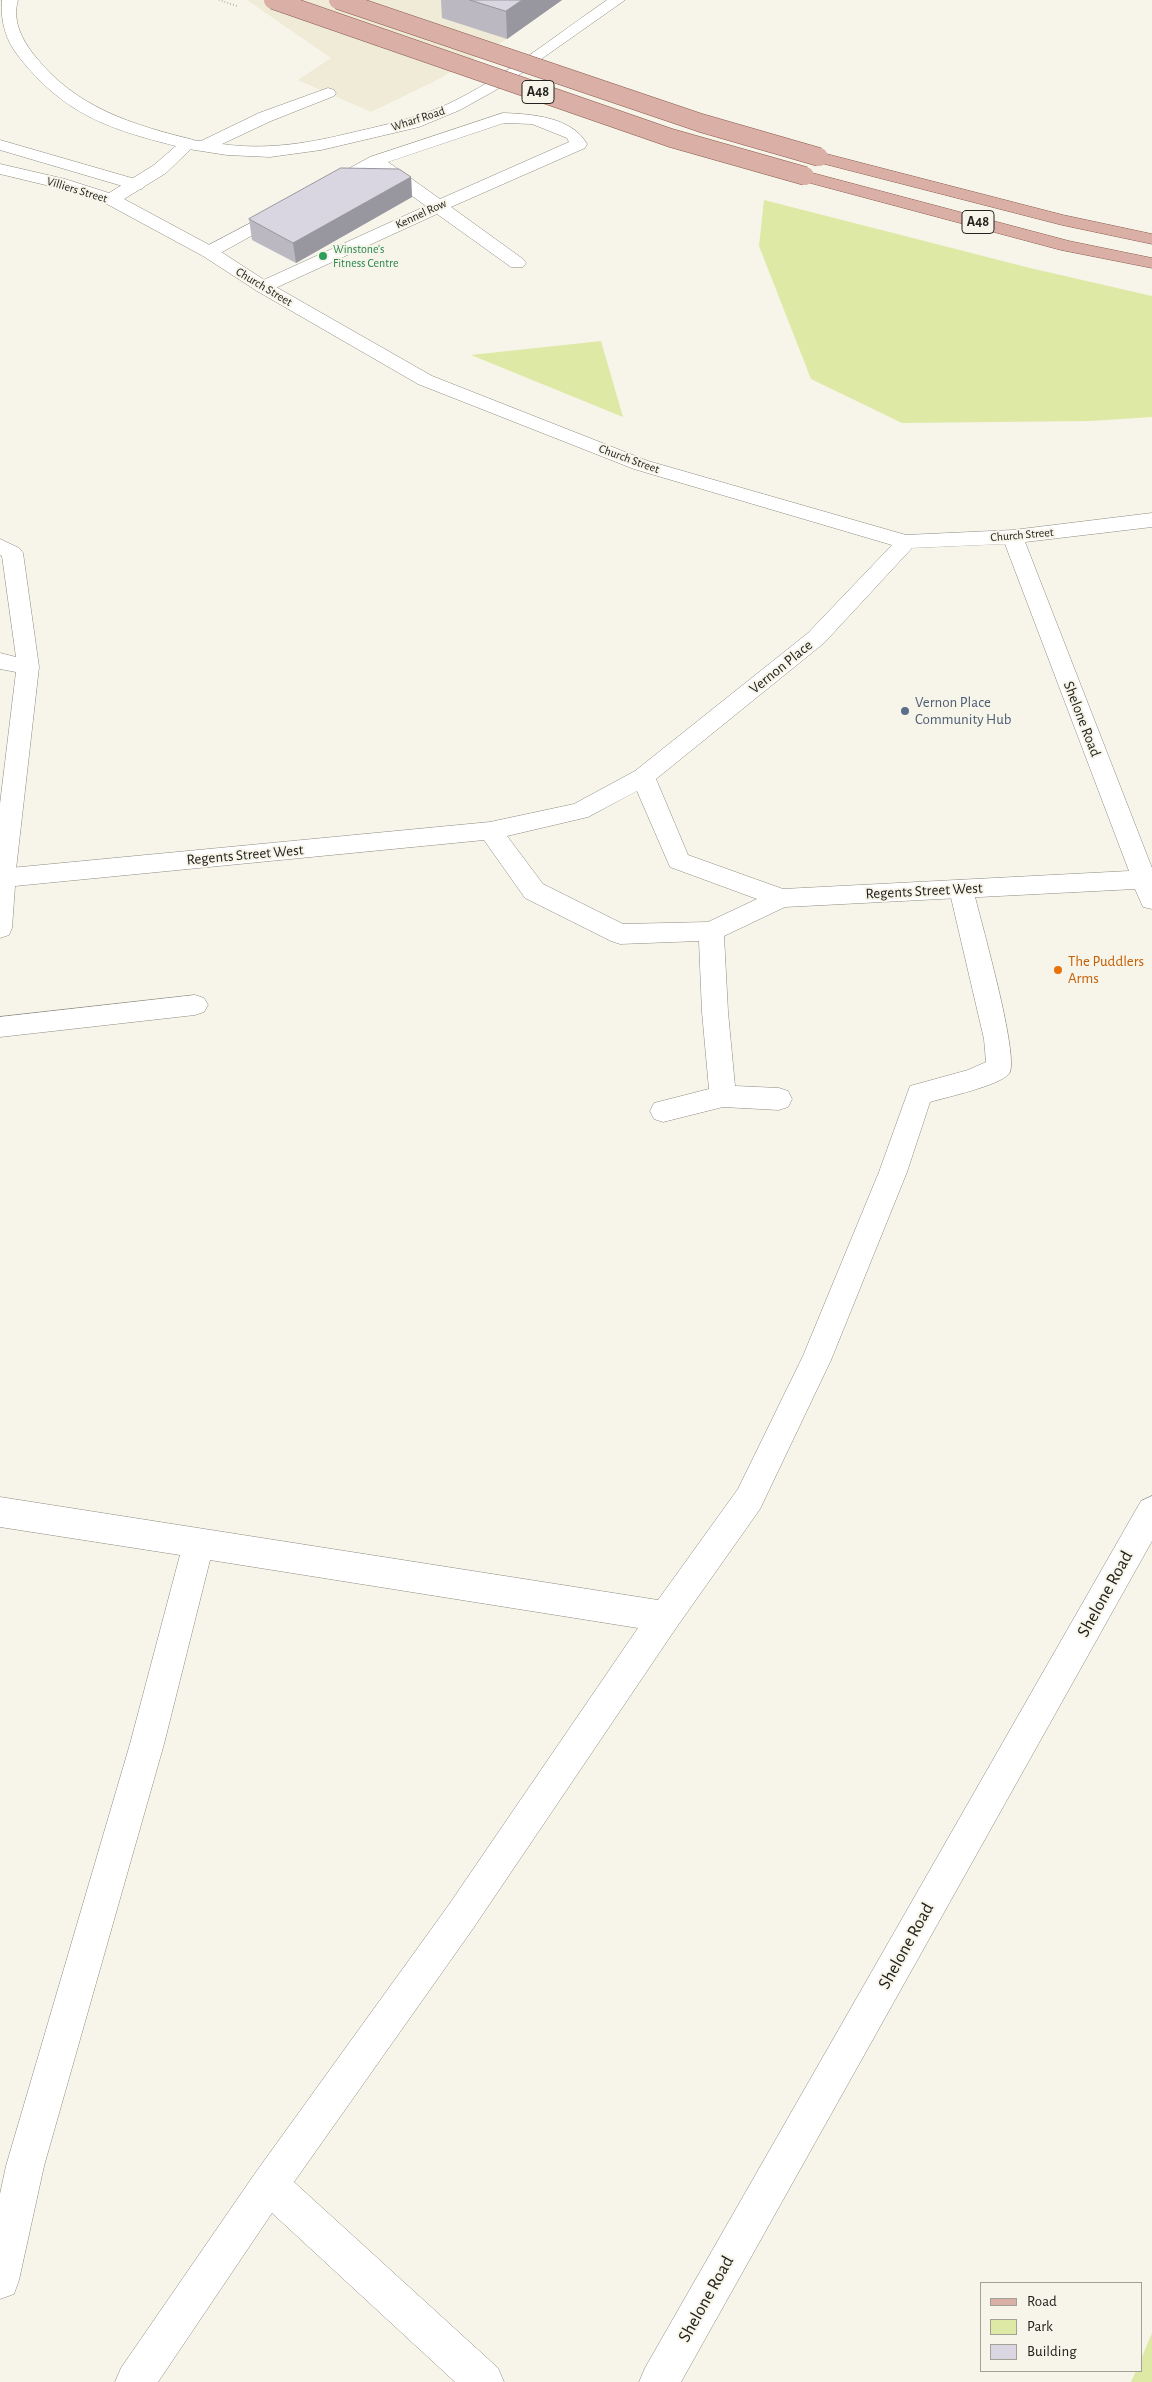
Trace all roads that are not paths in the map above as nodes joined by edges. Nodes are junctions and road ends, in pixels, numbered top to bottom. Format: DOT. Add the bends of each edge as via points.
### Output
graph roads {
  1 [pos="10,0"];
  2 [pos="273,0"];
  3 [pos="338,0"];
  4 [pos="617,0"];
  5 [pos="328,93"];
  6 [pos="0,145"];
  7 [pos="195,145"];
  8 [pos="376,161"];
  9 [pos="0,169"];
  10 [pos="136,185"];
  11 [pos="314,195"];
  12 [pos="111,199"];
  13 [pos="296,204"];
  14 [pos="437,207"];
  15 [pos="151,221"];
  16 [pos="1152,239"];
  17 [pos="209,252"];
  18 [pos="517,263"];
  19 [pos="1152,263"];
  20 [pos="263,287"];
  21 [pos="1152,520"];
  22 [pos="1012,537"];
  23 [pos="906,542"];
  24 [pos="0,546"];
  25 [pos="0,661"];
  26 [pos="28,667"];
  27 [pos="642,777"];
  28 [pos="580,811"];
  29 [pos="490,831"];
  30 [pos="2,878"];
  31 [pos="961,889"];
  32 [pos="1148,890"];
  33 [pos="782,898"];
  34 [pos="0,928"];
  35 [pos="711,931"];
  36 [pos="195,1005"];
  37 [pos="0,1027"];
  38 [pos="723,1096"];
  39 [pos="779,1099"];
  40 [pos="663,1111"];
  41 [pos="1152,1511"];
  42 [pos="0,1512"];
  43 [pos="199,1543"];
  44 [pos="664,1617"];
  45 [pos="269,2185"];
  46 [pos="0,2280"];
  47 [pos="135,2382"];
  48 [pos="484,2382"];
  49 [pos="659,2382"];
  1 -- 7 [label="street, Wharf Road" via="13,38 38,73 61,94 124,128"];
  2 -- 19 [label="main road, A48, bridge" via="671,138 1067,246"];
  3 -- 16 [label="main road, A48, bridge" via="701,123 1053,218"];
  4 -- 7 [label="street, Wharf Road" via="497,83 454,107 413,123 321,145 270,152"];
  5 -- 7 [label="street"];
  6 -- 10 [label="street"];
  7 -- 10 [label="street"];
  8 -- 11 [label="street"];
  8 -- 14 [label="street"];
  8 -- 14 [label="street, Kennel Row" via="503,118 534,119 574,135 580,144"];
  9 -- 12 [label="street, Villiers Street"];
  10 -- 12 [label="street"];
  12 -- 15 [label="street, Villiers Street"];
  13 -- 17 [label="street"];
  14 -- 18 [label="street"];
  14 -- 20 [label="street, Kennel Row"];
  15 -- 17 [label="street, Church Street"];
  17 -- 20 [label="street, Church Street"];
  20 -- 23 [label="street, Church Street" via="434,384 641,465"];
  21 -- 22 [label="street, Church Street"];
  22 -- 23 [label="street, Church Street"];
  22 -- 32 [label="street, Shelone Road"];
  23 -- 27 [label="street, Vernon Place" via="816,638"];
  24 -- 26 [label="street" via="12,554"];
  25 -- 26 [label="street"];
  26 -- 30 [label="street"];
  27 -- 28 [label="street, Vernon Place"];
  27 -- 33 [label="street" via="679,861"];
  28 -- 29 [label="street, Regents Street West"];
  29 -- 30 [label="street, Regents Street West"];
  29 -- 35 [label="street, Regents Street West" via="534,891 620,934"];
  30 -- 34 [label="street"];
  31 -- 32 [label="street, Regents Street West"];
  31 -- 33 [label="street, Regents Street West"];
  31 -- 44 [label="street" via="997,1040 999,1068 983,1077 919,1094 893,1172 816,1360 749,1499"];
  33 -- 35 [label="street, Regents Street West"];
  35 -- 38 [label="street"];
  36 -- 37 [label="street"];
  38 -- 39 [label="street"];
  38 -- 40 [label="street"];
  41 -- 49 [label="street, Shelone Road"];
  42 -- 43 [label="street"];
  43 -- 44 [label="street"];
  43 -- 46 [label="street" via="146,1744 25,2166"];
  44 -- 45 [label="street" via="460,1918"];
  45 -- 47 [label="street"];
  45 -- 48 [label="street"];
}
